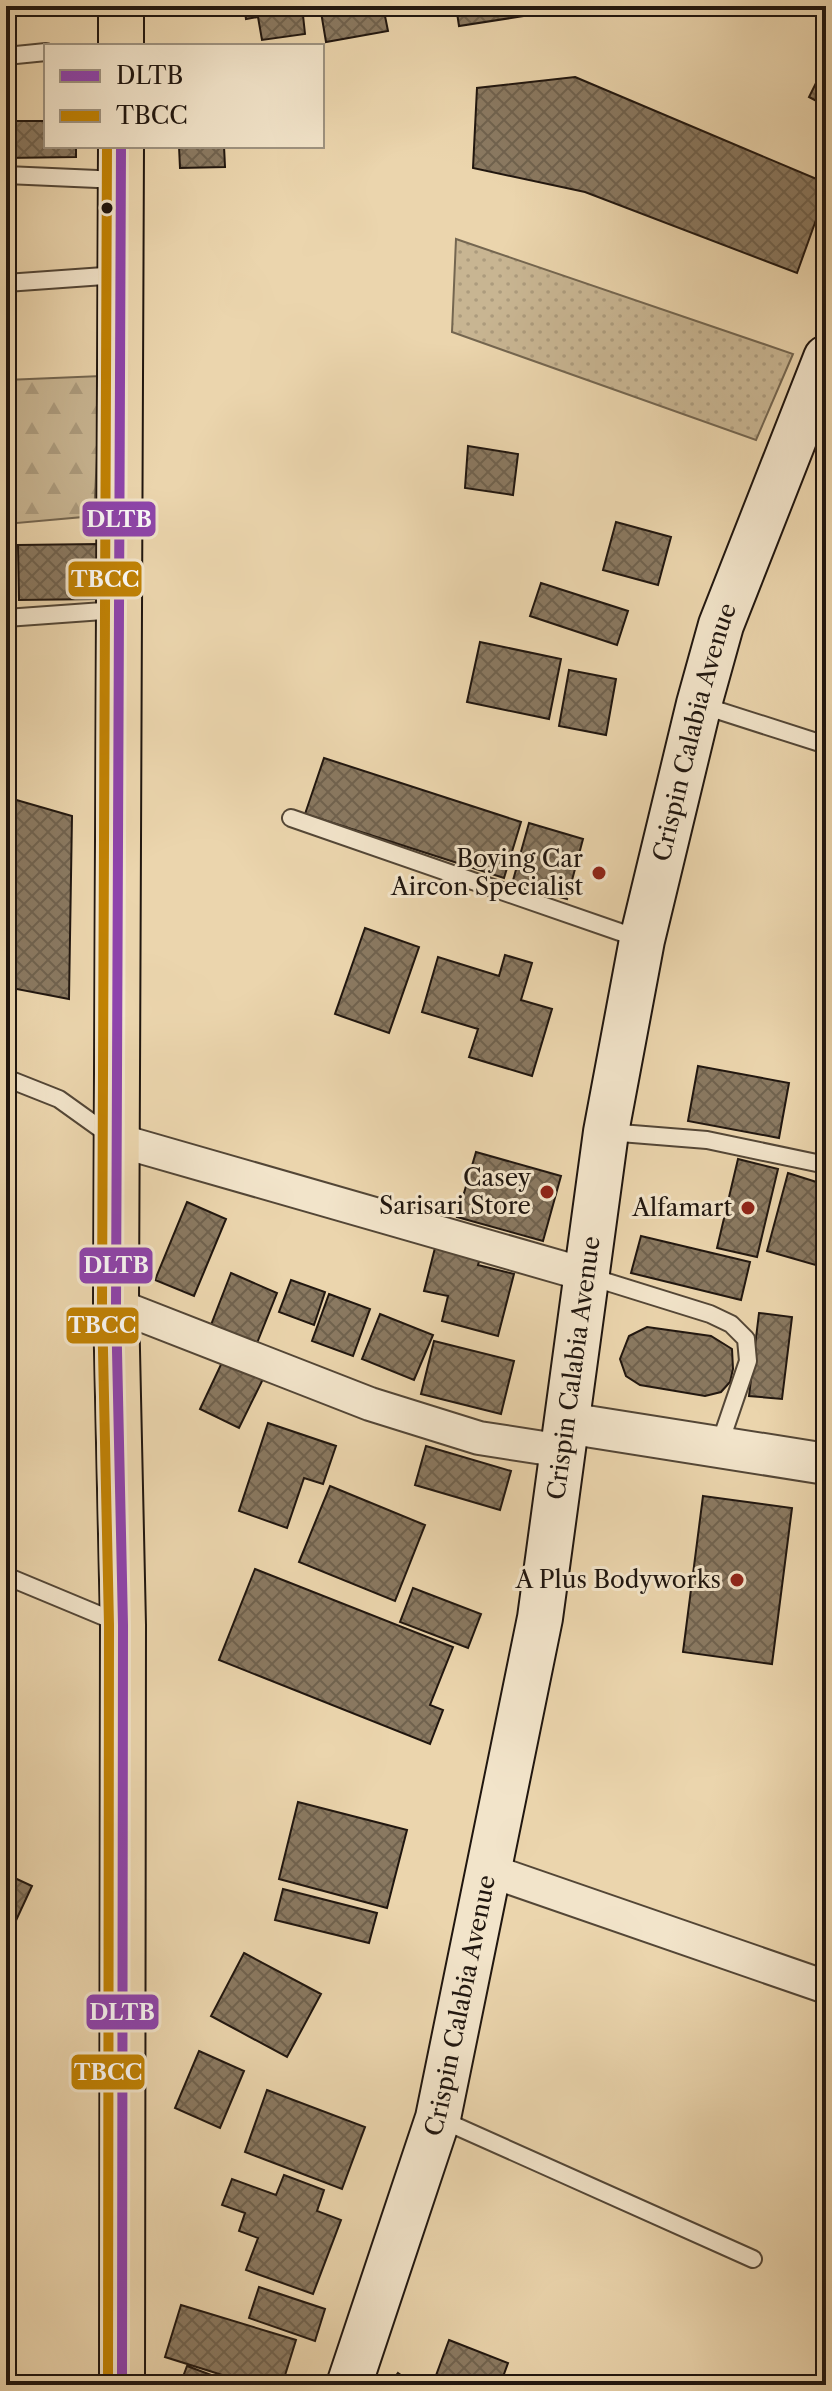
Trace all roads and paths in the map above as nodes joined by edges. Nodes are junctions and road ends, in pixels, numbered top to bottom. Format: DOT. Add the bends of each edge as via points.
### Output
graph roads {
  1 [pos="121,6"];
  2 [pos="121,44"];
  3 [pos="44,52"];
  4 [pos="6,56"];
  5 [pos="121,163"];
  6 [pos="6,175"];
  7 [pos="120,275"];
  8 [pos="6,283"];
  9 [pos="823,376"];
  10 [pos="119,610"];
  11 [pos="6,618"];
  12 [pos="699,704"];
  13 [pos="826,745"];
  14 [pos="291,818"];
  15 [pos="642,940"];
  16 [pos="6,1078"];
  17 [pos="606,1132"];
  18 [pos="117,1140"];
  19 [pos="826,1165"];
  20 [pos="587,1275"];
  21 [pos="116,1305"];
  22 [pos="565,1437"];
  23 [pos="719,1446"];
  24 [pos="826,1464"];
  25 [pos="6,1576"];
  26 [pos="123,1625"];
  27 [pos="488,1870"];
  28 [pos="826,1987"];
  29 [pos="438,2118"];
  30 [pos="753,2259"];
  31 [pos="122,2385"];
  32 [pos="349,2385"];
  1 -- 2 [label="main road"];
  3 -- 4 [label="lane"];
  5 -- 6 [label="lane"];
  5 -- 7 [label="main road"];
  7 -- 8 [label="lane"];
  7 -- 10 [label="main road"];
  9 -- 12 [label="main road, Crispin Calabia Avenue" via="721,625"];
  10 -- 11 [label="lane"];
  10 -- 18 [label="main road"];
  12 -- 13 [label="lane"];
  12 -- 15 [label="main road, Crispin Calabia Avenue"];
  14 -- 15 [label="lane"];
  15 -- 17 [label="main road, Crispin Calabia Avenue"];
  16 -- 18 [label="lane" via="59,1099"];
  17 -- 19 [label="lane" via="707,1140"];
  17 -- 20 [label="main road, Crispin Calabia Avenue"];
  18 -- 20 [label="street"];
  18 -- 21 [label="main road"];
  20 -- 22 [label="main road, Crispin Calabia Avenue"];
  20 -- 23 [label="lane" via="710,1314 746,1339 748,1361"];
  21 -- 22 [label="street" via="370,1404 479,1438"];
  21 -- 26 [label="main road"];
  22 -- 23 [label="street"];
  22 -- 27 [label="main road, Crispin Calabia Avenue" via="540,1618"];
  23 -- 24 [label="street"];
  25 -- 26 [label="lane"];
  26 -- 31 [label="main road"];
  27 -- 28 [label="street"];
  27 -- 29 [label="main road, Crispin Calabia Avenue"];
  29 -- 30 [label="lane"];
  29 -- 32 [label="main road, Crispin Calabia Avenue"];
}
